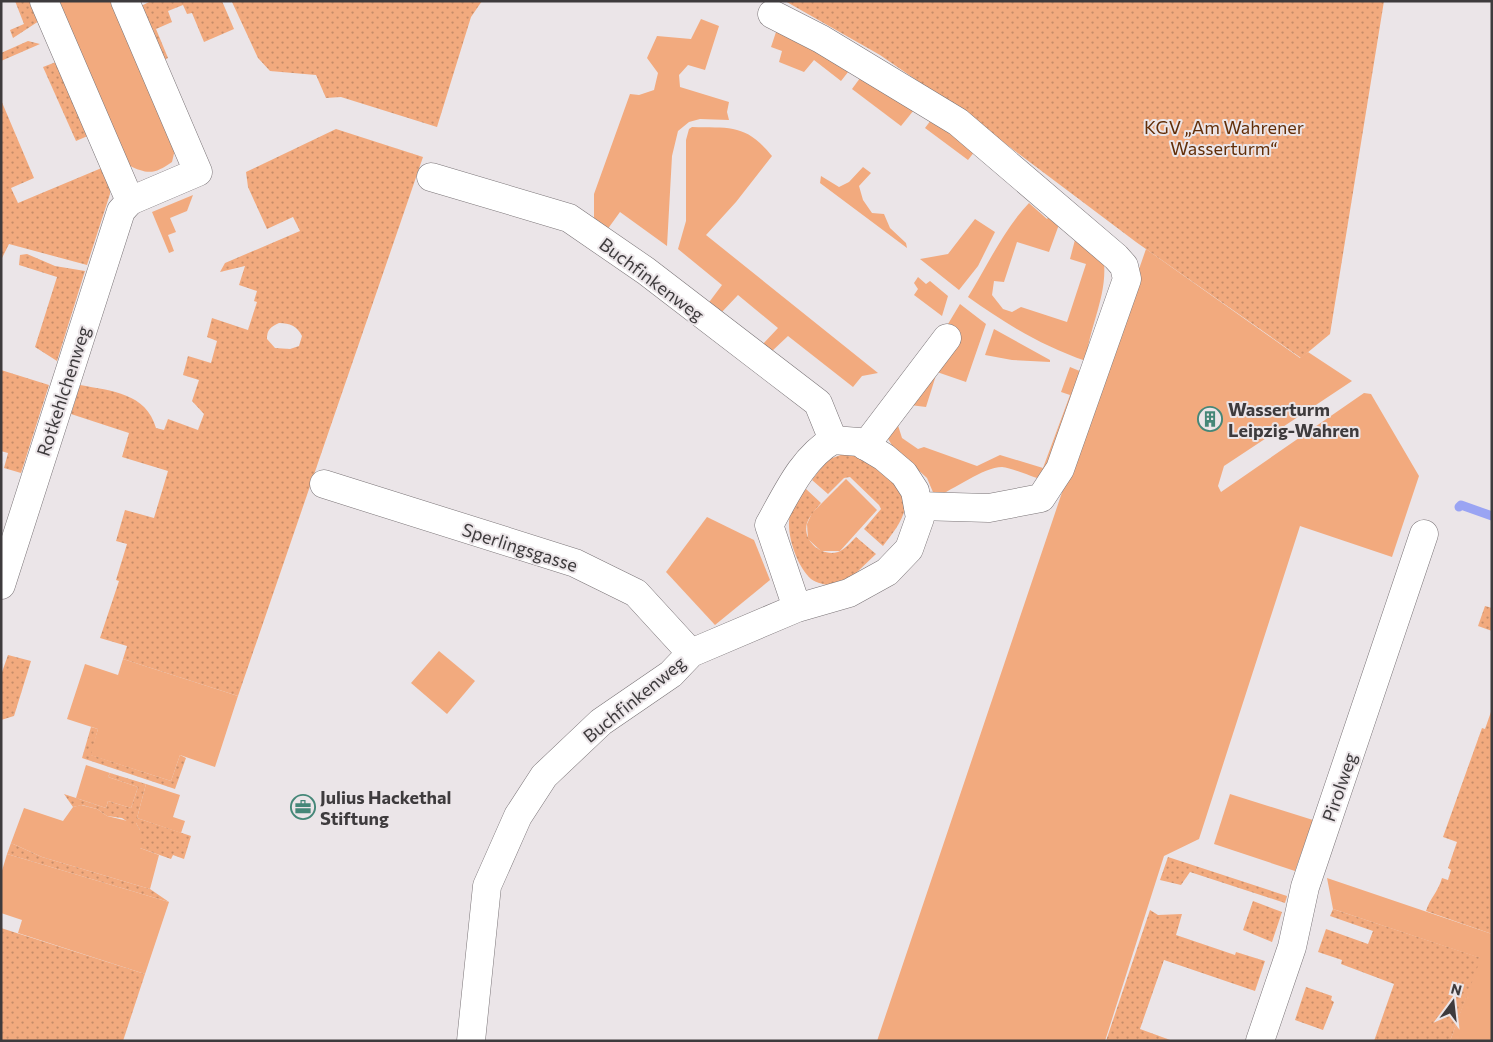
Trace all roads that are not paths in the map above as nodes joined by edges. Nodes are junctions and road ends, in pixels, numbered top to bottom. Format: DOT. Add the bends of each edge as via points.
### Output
graph roads {
  1 [pos="44,1"];
  2 [pos="125,1"];
  3 [pos="772,14"];
  4 [pos="431,177"];
  5 [pos="130,201"];
  6 [pos="947,338"];
  7 [pos="833,440"];
  8 [pos="864,446"];
  9 [pos="324,484"];
  10 [pos="918,506"];
  11 [pos="1424,534"];
  12 [pos="1,585"];
  13 [pos="797,608"];
  14 [pos="691,653"];
  15 [pos="471,1041"];
  16 [pos="1260,1041"];
  1 -- 5 [label="street"];
  2 -- 5 [label="street" via="198,172"];
  3 -- 10 [label="street" via="821,39 958,122 1124,266 1127,279 1060,469 1041,498 989,508"];
  4 -- 7 [label="street, Buchfinkenweg" via="569,218 646,271 818,403"];
  5 -- 12 [label="street, Rotkehlchenweg" via="121,211"];
  6 -- 8 [label="street"];
  7 -- 8 [label="street, Buchfinkenweg" via="847,439"];
  7 -- 13 [label="street" via="816,452 798,475 769,525"];
  8 -- 10 [label="street, Buchfinkenweg" via="904,474 915,491"];
  9 -- 14 [label="street, Sperlingsgasse" via="575,563 636,593"];
  10 -- 13 [label="street, Buchfinkenweg" via="920,518 909,549 887,572 849,593"];
  11 -- 16 [label="street, Pirolweg" via="1305,887 1292,947"];
  13 -- 14 [label="street, Buchfinkenweg"];
  14 -- 15 [label="street, Buchfinkenweg" via="671,674 600,722 544,776 518,816 487,886"];
}
